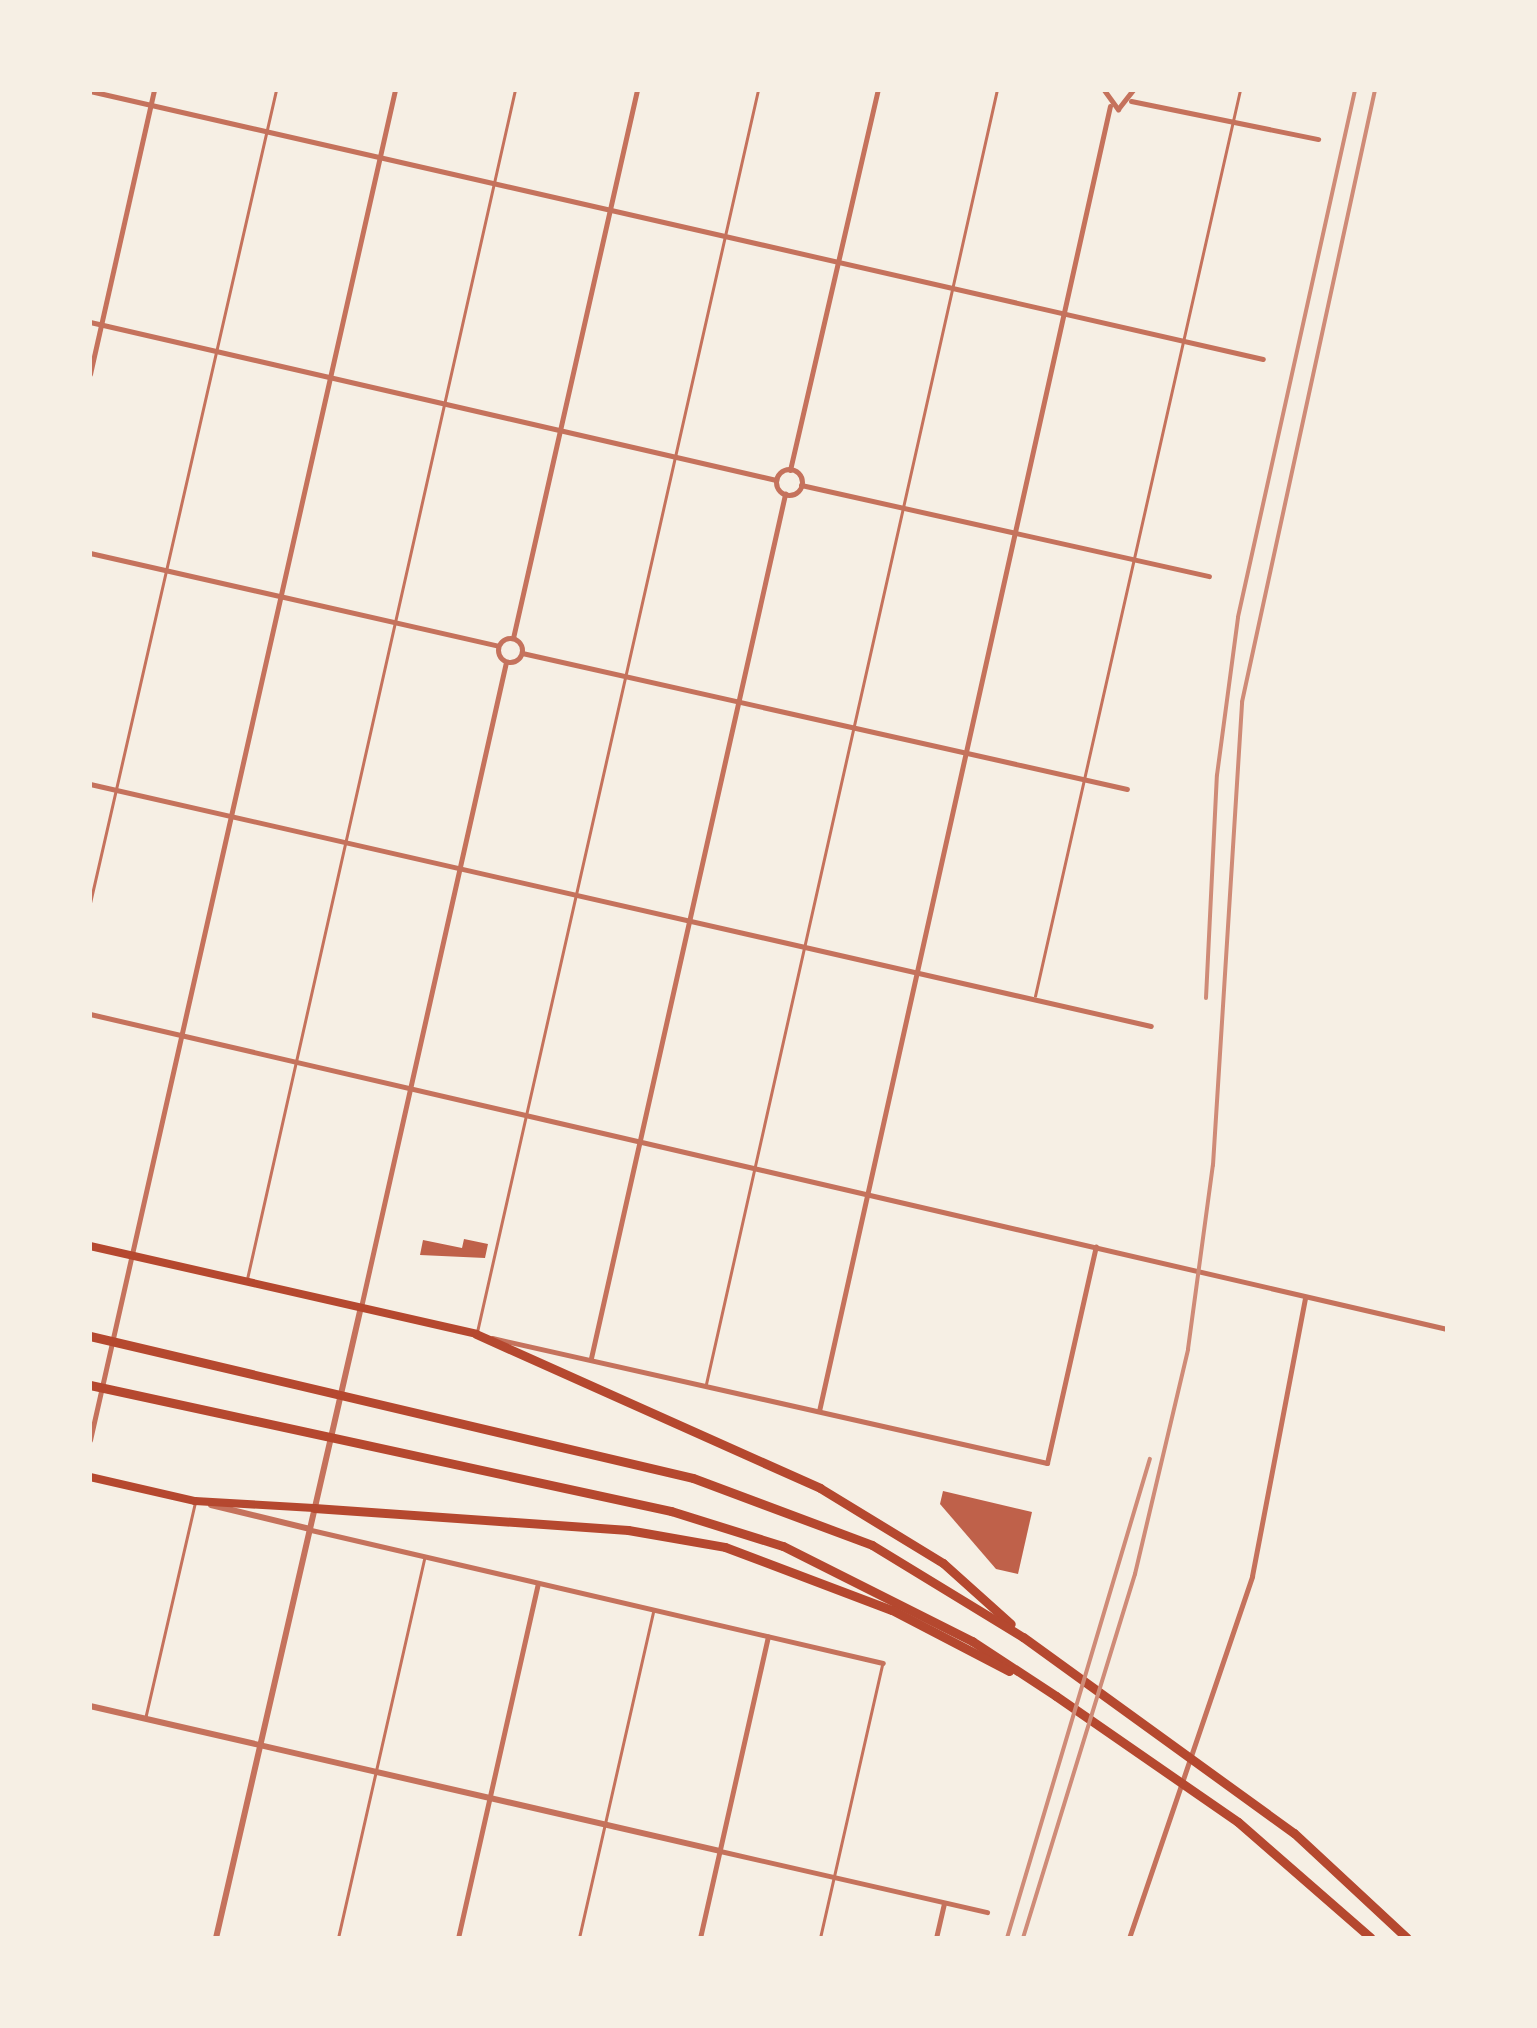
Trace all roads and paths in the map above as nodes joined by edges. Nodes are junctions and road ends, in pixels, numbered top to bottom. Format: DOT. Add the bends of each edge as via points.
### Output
graph roads {
  1 [pos="154,90"];
  2 [pos="276,90"];
  3 [pos="396,90"];
  4 [pos="515,90"];
  5 [pos="637,90"];
  6 [pos="758,90"];
  7 [pos="878,90"];
  8 [pos="997,90"];
  9 [pos="1094,90"];
  10 [pos="1133,90"];
  11 [pos="1240,90"];
  12 [pos="90,91"];
  13 [pos="1104,93"];
  14 [pos="1131,102"];
  15 [pos="1149,102"];
  16 [pos="151,105"];
  17 [pos="1110,106"];
  18 [pos="1122,108"];
  19 [pos="1112,120"];
  20 [pos="1233,120"];
  21 [pos="267,130"];
  22 [pos="1318,139"];
  23 [pos="380,156"];
  24 [pos="494,182"];
  25 [pos="611,210"];
  26 [pos="725,236"];
  27 [pos="838,262"];
  28 [pos="953,288"];
  29 [pos="1068,314"];
  30 [pos="90,322"];
  31 [pos="101,324"];
  32 [pos="1183,340"];
  33 [pos="218,351"];
  34 [pos="1263,358"];
  35 [pos="90,374"];
  36 [pos="329,377"];
  37 [pos="445,404"];
  38 [pos="560,430"];
  39 [pos="675,457"];
  40 [pos="790,470"];
  41 [pos="776,480"];
  42 [pos="801,485"];
  43 [pos="785,494"];
  44 [pos="903,508"];
  45 [pos="1019,535"];
  46 [pos="90,553"];
  47 [pos="1134,560"];
  48 [pos="168,570"];
  49 [pos="1210,576"];
  50 [pos="280,596"];
  51 [pos="396,622"];
  52 [pos="514,638"];
  53 [pos="498,646"];
  54 [pos="522,652"];
  55 [pos="506,662"];
  56 [pos="624,676"];
  57 [pos="739,702"];
  58 [pos="852,728"];
  59 [pos="969,754"];
  60 [pos="1084,780"];
  61 [pos="90,784"];
  62 [pos="1128,789"];
  63 [pos="116,790"];
  64 [pos="232,816"];
  65 [pos="346,843"];
  66 [pos="459,869"];
  67 [pos="574,895"];
  68 [pos="90,903"];
  69 [pos="689,922"];
  70 [pos="804,948"];
  71 [pos="920,974"];
  72 [pos="1034,1000"];
  73 [pos="90,1014"];
  74 [pos="1151,1026"];
  75 [pos="181,1035"];
  76 [pos="296,1062"];
  77 [pos="410,1088"];
  78 [pos="526,1114"];
  79 [pos="640,1140"];
  80 [pos="754,1166"];
  81 [pos="869,1192"];
  82 [pos="90,1246"];
  83 [pos="1096,1246"];
  84 [pos="132,1256"];
  85 [pos="246,1280"];
  86 [pos="1304,1297"];
  87 [pos="361,1306"];
  88 [pos="1447,1329"];
  89 [pos="476,1334"];
  90 [pos="90,1336"];
  91 [pos="591,1358"];
  92 [pos="706,1384"];
  93 [pos="90,1385"];
  94 [pos="820,1412"];
  95 [pos="90,1440"];
  96 [pos="90,1476"];
  97 [pos="195,1501"];
  98 [pos="314,1508"];
  99 [pos="310,1529"];
  100 [pos="424,1558"];
  101 [pos="538,1584"];
  102 [pos="653,1610"];
  103 [pos="768,1637"];
  104 [pos="1023,1637"];
  105 [pos="882,1663"];
  106 [pos="1056,1696"];
  107 [pos="90,1706"];
  108 [pos="145,1719"];
  109 [pos="260,1746"];
  110 [pos="376,1772"];
  111 [pos="490,1798"];
  112 [pos="605,1824"];
  113 [pos="720,1851"];
  114 [pos="834,1877"];
  115 [pos="944,1903"];
  116 [pos="987,1912"];
  117 [pos="216,1938"];
  118 [pos="338,1938"];
  119 [pos="458,1938"];
  120 [pos="580,1938"];
  121 [pos="700,1938"];
  122 [pos="820,1938"];
  123 [pos="936,1938"];
  124 [pos="1129,1938"];
  125 [pos="1371,1938"];
  126 [pos="1408,1938"];
  1 -- 16 [label="street"];
  2 -- 21 [label="lane"];
  3 -- 23 [label="street"];
  4 -- 24 [label="lane"];
  5 -- 25 [label="street"];
  6 -- 26 [label="lane"];
  7 -- 27 [label="street"];
  8 -- 28 [label="lane"];
  9 -- 13 [label="street"];
  10 -- 14 [label="street"];
  10 -- 15 [label="street"];
  11 -- 20 [label="lane"];
  12 -- 16 [label="street"];
  13 -- 17 [label="street"];
  14 -- 15 [label="street"];
  14 -- 18 [label="street"];
  15 -- 20 [label="street"];
  16 -- 21 [label="street"];
  16 -- 31 [label="street"];
  17 -- 18 [label="street"];
  17 -- 19 [label="street"];
  18 -- 19 [label="street"];
  19 -- 29 [label="street"];
  20 -- 22 [label="street"];
  20 -- 32 [label="lane"];
  21 -- 23 [label="street"];
  21 -- 33 [label="lane"];
  23 -- 24 [label="street"];
  23 -- 36 [label="street"];
  24 -- 25 [label="street"];
  24 -- 37 [label="lane"];
  25 -- 26 [label="street"];
  25 -- 38 [label="street"];
  26 -- 27 [label="street"];
  26 -- 39 [label="lane"];
  27 -- 28 [label="street"];
  27 -- 40 [label="street"];
  28 -- 29 [label="street"];
  28 -- 44 [label="lane"];
  29 -- 32 [label="street"];
  29 -- 45 [label="street"];
  30 -- 31 [label="street"];
  31 -- 33 [label="street"];
  31 -- 35 [label="street"];
  32 -- 34 [label="street"];
  32 -- 47 [label="lane"];
  33 -- 36 [label="street"];
  33 -- 48 [label="lane"];
  36 -- 37 [label="street"];
  36 -- 50 [label="street"];
  37 -- 38 [label="street"];
  37 -- 51 [label="lane"];
  38 -- 39 [label="street"];
  38 -- 52 [label="street"];
  39 -- 41 [label="street"];
  39 -- 56 [label="lane"];
  40 -- 41 [label="street"];
  40 -- 42 [label="street"];
  41 -- 43 [label="street"];
  42 -- 43 [label="street"];
  42 -- 44 [label="street"];
  43 -- 57 [label="street"];
  44 -- 45 [label="street"];
  44 -- 58 [label="lane"];
  45 -- 47 [label="street"];
  45 -- 59 [label="street"];
  46 -- 48 [label="street"];
  47 -- 49 [label="street"];
  47 -- 60 [label="lane"];
  48 -- 50 [label="street"];
  48 -- 63 [label="lane"];
  50 -- 51 [label="street"];
  50 -- 64 [label="street"];
  51 -- 53 [label="street"];
  51 -- 65 [label="lane"];
  52 -- 53 [label="street"];
  52 -- 54 [label="street"];
  53 -- 55 [label="street"];
  54 -- 55 [label="street"];
  54 -- 56 [label="street"];
  55 -- 66 [label="street"];
  56 -- 57 [label="street"];
  56 -- 67 [label="lane"];
  57 -- 58 [label="street"];
  57 -- 69 [label="street"];
  58 -- 59 [label="street"];
  58 -- 70 [label="lane"];
  59 -- 60 [label="street"];
  59 -- 71 [label="street"];
  60 -- 62 [label="street"];
  60 -- 72 [label="lane"];
  61 -- 63 [label="street"];
  63 -- 64 [label="street"];
  63 -- 68 [label="lane"];
  64 -- 65 [label="street"];
  64 -- 75 [label="street"];
  65 -- 66 [label="street"];
  65 -- 76 [label="lane"];
  66 -- 67 [label="street"];
  66 -- 77 [label="street"];
  67 -- 69 [label="street"];
  67 -- 78 [label="lane"];
  69 -- 70 [label="street"];
  69 -- 79 [label="street"];
  70 -- 71 [label="street"];
  70 -- 80 [label="lane"];
  71 -- 72 [label="street"];
  71 -- 81 [label="street"];
  72 -- 74 [label="street"];
  73 -- 75 [label="street"];
  75 -- 76 [label="street"];
  75 -- 84 [label="street"];
  76 -- 77 [label="street"];
  76 -- 85 [label="lane"];
  77 -- 78 [label="street"];
  77 -- 87 [label="street"];
  78 -- 79 [label="street"];
  78 -- 89 [label="lane"];
  79 -- 80 [label="street"];
  79 -- 91 [label="street"];
  80 -- 81 [label="street"];
  80 -- 92 [label="lane"];
  81 -- 83 [label="street"];
  81 -- 94 [label="street"];
  82 -- 84 [label="main road"];
  83 -- 86 [label="street"];
  83 -- 94 [label="street" via="1047,1464"];
  84 -- 85 [label="main road"];
  84 -- 95 [label="street"];
  85 -- 87 [label="main road"];
  86 -- 88 [label="street"];
  86 -- 124 [label="street" via="1252,1576"];
  87 -- 89 [label="main road"];
  87 -- 98 [label="street"];
  89 -- 91 [label="street"];
  89 -- 104 [label="highway" via="820,1488 943,1563"];
  90 -- 104 [label="highway" via="772,1504 872,1546"];
  91 -- 92 [label="street"];
  92 -- 94 [label="street"];
  93 -- 106 [label="highway" via="671,1512 783,1546 972,1641"];
  96 -- 97 [label="main road"];
  97 -- 98 [label="main road"];
  97 -- 99 [label="street"];
  97 -- 108 [label="lane"];
  98 -- 99 [label="street"];
  98 -- 106 [label="highway" via="628,1530 725,1547 892,1610"];
  99 -- 100 [label="street"];
  99 -- 109 [label="street"];
  100 -- 101 [label="street"];
  100 -- 110 [label="lane"];
  101 -- 102 [label="street"];
  101 -- 111 [label="street"];
  102 -- 103 [label="street"];
  102 -- 112 [label="lane"];
  103 -- 105 [label="street"];
  103 -- 113 [label="street"];
  104 -- 126 [label="highway" via="1294,1833"];
  105 -- 114 [label="lane"];
  106 -- 125 [label="highway" via="1238,1822"];
  107 -- 108 [label="street"];
  108 -- 109 [label="street"];
  109 -- 110 [label="street"];
  109 -- 117 [label="street"];
  110 -- 111 [label="street"];
  110 -- 118 [label="lane"];
  111 -- 112 [label="street"];
  111 -- 119 [label="street"];
  112 -- 113 [label="street"];
  112 -- 120 [label="lane"];
  113 -- 114 [label="street"];
  113 -- 121 [label="street"];
  114 -- 115 [label="street"];
  114 -- 122 [label="lane"];
  115 -- 116 [label="street"];
  115 -- 123 [label="street"];
}
